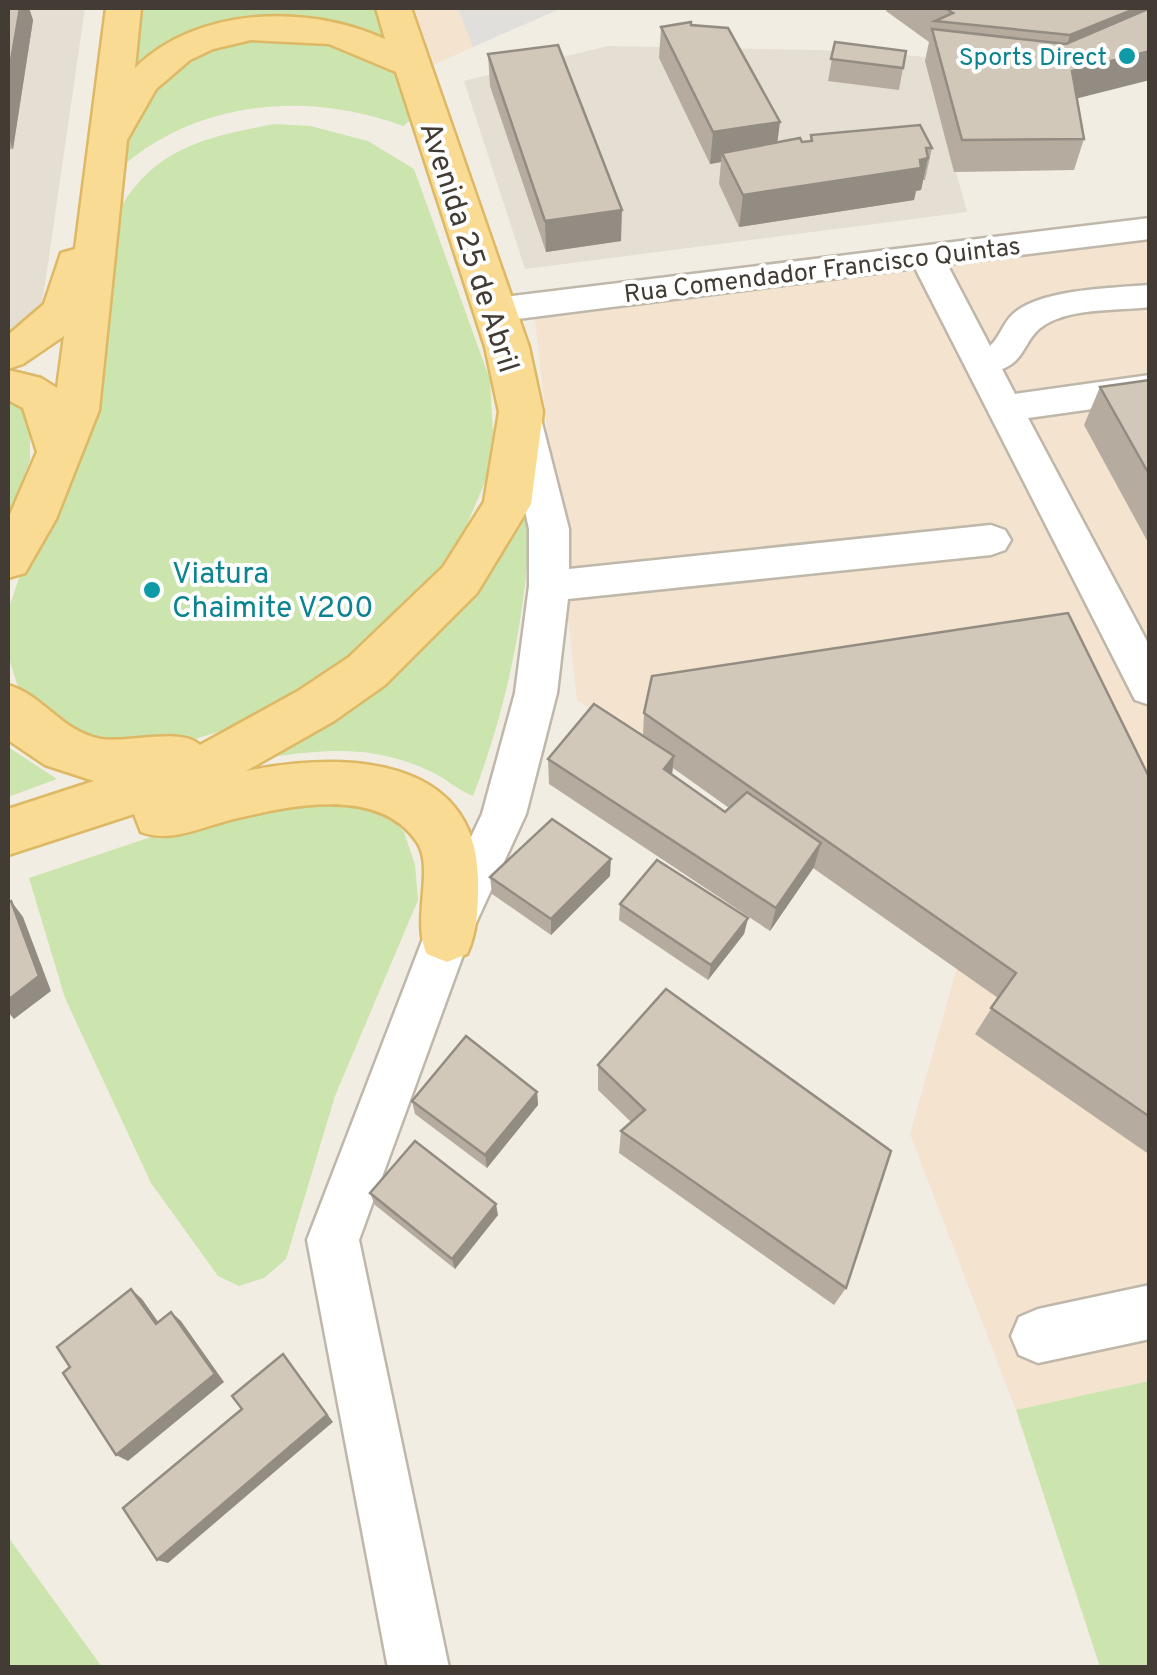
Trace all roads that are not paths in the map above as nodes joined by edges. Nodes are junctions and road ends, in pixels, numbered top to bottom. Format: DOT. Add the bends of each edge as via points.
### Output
graph roads {
  1 [pos="123,8"];
  2 [pos="393,8"];
  3 [pos="410,65"];
  4 [pos="104,150"];
  5 [pos="100,210"];
  6 [pos="1150,228"];
  7 [pos="926,257"];
  8 [pos="1150,296"];
  9 [pos="495,310"];
  10 [pos="8,354"];
  11 [pos="981,362"];
  12 [pos="8,385"];
  13 [pos="1150,388"];
  14 [pos="1006,408"];
  15 [pos="521,412"];
  16 [pos="58,449"];
  17 [pos="991,540"];
  18 [pos="8,560"];
  19 [pos="549,586"];
  20 [pos="1150,688"];
  21 [pos="8,706"];
  22 [pos="259,736"];
  23 [pos="8,832"];
  24 [pos="8,858"];
  25 [pos="447,936"];
  26 [pos="1150,1312"];
  27 [pos="1038,1336"];
  28 [pos="419,1668"];
  1 -- 4 [label="main road"];
  2 -- 3 [label="main road, Avenida 25 de Abril"];
  3 -- 4 [label="main road" via="322,31 238,29 193,44 156,68 130,99"];
  3 -- 9 [label="main road, Avenida 25 de Abril"];
  4 -- 5 [label="main road"];
  5 -- 10 [label="main road" via="76,256 74,289 60,316"];
  5 -- 16 [label="main road" via="76,410"];
  6 -- 7 [label="street, Rua Comendador Francisco Quintas"];
  7 -- 9 [label="street, Rua Comendador Francisco Quintas"];
  7 -- 11 [label="street"];
  8 -- 11 [label="street" via="1034,315 1000,360"];
  9 -- 15 [label="main road, Avenida 25 de Abril"];
  11 -- 14 [label="street"];
  12 -- 16 [label="main road" via="43,400"];
  13 -- 14 [label="street"];
  14 -- 20 [label="street"];
  15 -- 19 [label="street" via="549,529"];
  15 -- 22 [label="main road, Avenida 25 de Abril" via="507,504 460,580 367,671"];
  16 -- 18 [label="main road" via="32,519"];
  17 -- 19 [label="street"];
  19 -- 25 [label="street" via="536,694 504,814"];
  21 -- 22 [label="main road, Avenida 25 de Abril" via="49,746 119,763 168,759"];
  22 -- 23 [label="main road, Avenida 25 de Abril" via="206,768"];
  24 -- 25 [label="main road" via="306,783 368,784 409,798 442,832 449,872"];
  25 -- 28 [label="street" via="333,1240"];
  26 -- 27 [label="street"];
}
